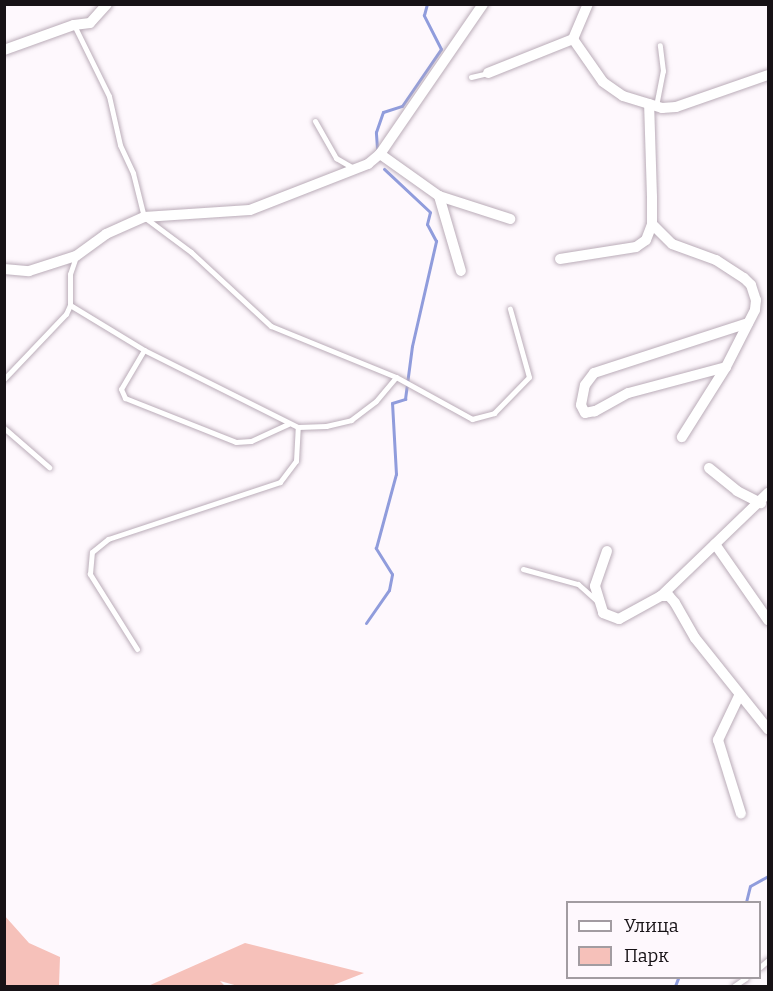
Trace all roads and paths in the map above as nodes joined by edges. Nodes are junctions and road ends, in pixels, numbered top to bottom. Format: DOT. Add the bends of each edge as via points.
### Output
graph roads {
  1 [pos="107,4"];
  2 [pos="483,4"];
  3 [pos="588,4"];
  4 [pos="74,25"];
  5 [pos="573,39"];
  6 [pos="660,45"];
  7 [pos="4,50"];
  8 [pos="488,73"];
  9 [pos="768,75"];
  10 [pos="471,77"];
  11 [pos="652,105"];
  12 [pos="315,121"];
  13 [pos="380,154"];
  14 [pos="355,168"];
  15 [pos="439,196"];
  16 [pos="144,218"];
  17 [pos="510,219"];
  18 [pos="652,224"];
  19 [pos="76,256"];
  20 [pos="560,259"];
  21 [pos="4,269"];
  22 [pos="461,271"];
  23 [pos="70,305"];
  24 [pos="510,309"];
  25 [pos="748,322"];
  26 [pos="144,350"];
  27 [pos="726,367"];
  28 [pos="396,377"];
  29 [pos="4,379"];
  30 [pos="288,424"];
  31 [pos="298,427"];
  32 [pos="4,428"];
  33 [pos="682,437"];
  34 [pos="49,467"];
  35 [pos="709,468"];
  36 [pos="768,493"];
  37 [pos="761,503"];
  38 [pos="715,544"];
  39 [pos="607,551"];
  40 [pos="523,569"];
  41 [pos="661,596"];
  42 [pos="598,603"];
  43 [pos="768,620"];
  44 [pos="137,649"];
  45 [pos="739,696"];
  46 [pos="768,729"];
  47 [pos="741,814"];
  1 -- 4 [label="street" via="97,19"];
  2 -- 13 [label="street"];
  3 -- 5 [label="street"];
  4 -- 7 [label="street"];
  4 -- 16 [label="lane" via="109,96"];
  5 -- 8 [label="street"];
  5 -- 11 [label="street" via="603,82 622,96"];
  6 -- 11 [label="lane" via="663,71"];
  8 -- 10 [label="lane"];
  9 -- 11 [label="street" via="676,107"];
  11 -- 18 [label="street"];
  12 -- 14 [label="lane" via="336,158"];
  13 -- 14 [label="street"];
  13 -- 15 [label="street"];
  14 -- 16 [label="street" via="250,210"];
  15 -- 17 [label="street"];
  15 -- 22 [label="street"];
  16 -- 19 [label="street" via="106,234"];
  16 -- 28 [label="lane" via="191,252 271,326"];
  18 -- 20 [label="street" via="646,240 636,247"];
  18 -- 25 [label="street" via="672,244 716,260 752,285 755,310"];
  19 -- 21 [label="street" via="29,271"];
  19 -- 23 [label="lane" via="67,290"];
  23 -- 26 [label="lane"];
  23 -- 29 [label="lane"];
  24 -- 28 [label="lane" via="529,377 494,413 472,419"];
  25 -- 27 [label="street"];
  25 -- 27 [label="street" via="594,373 585,385 581,405 585,412 595,411 628,393"];
  26 -- 30 [label="lane"];
  26 -- 30 [label="lane" via="121,389 125,398 236,442 251,441"];
  27 -- 33 [label="street"];
  28 -- 31 [label="lane" via="376,401 351,420"];
  30 -- 31 [label="lane"];
  31 -- 44 [label="lane" via="296,461 280,482 108,539 92,552 90,574"];
  32 -- 34 [label="lane"];
  35 -- 37 [label="street" via="736,491"];
  36 -- 37 [label="street"];
  37 -- 38 [label="street"];
  38 -- 41 [label="street"];
  38 -- 43 [label="street"];
  39 -- 42 [label="street" via="595,586"];
  40 -- 42 [label="lane" via="578,584"];
  41 -- 42 [label="street" via="619,619 603,613"];
  41 -- 45 [label="street" via="669,596 675,603 695,638"];
  45 -- 46 [label="street"];
  45 -- 47 [label="street" via="718,740"];
}
